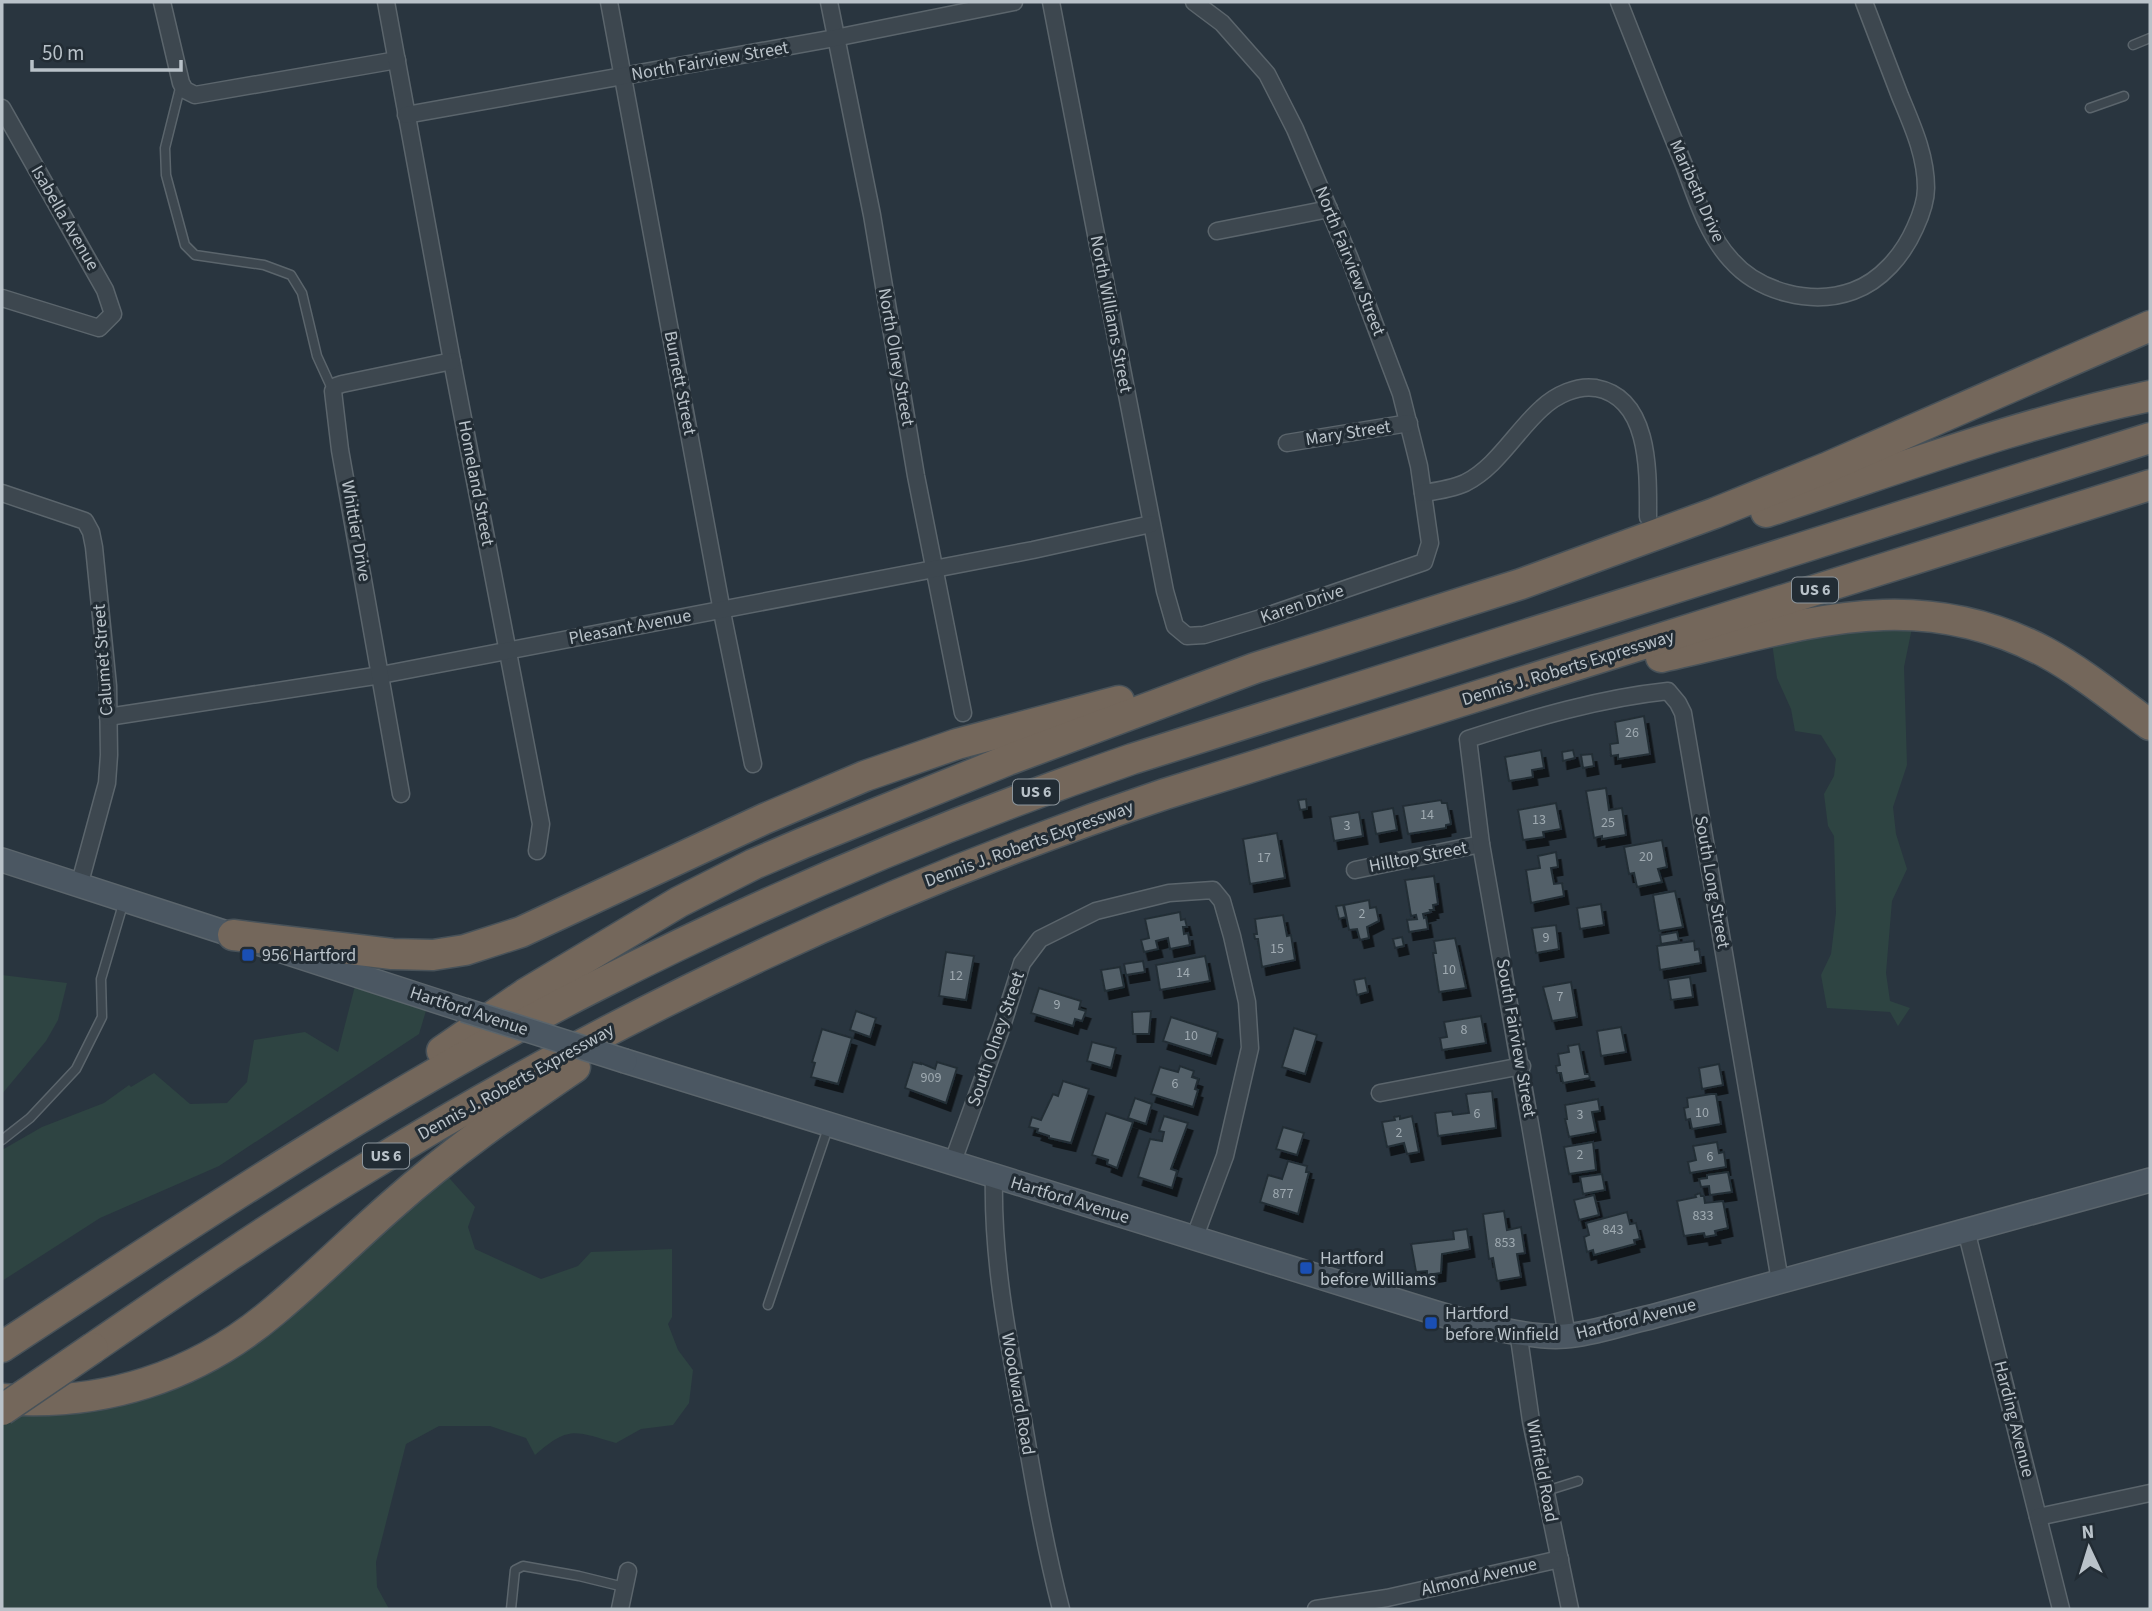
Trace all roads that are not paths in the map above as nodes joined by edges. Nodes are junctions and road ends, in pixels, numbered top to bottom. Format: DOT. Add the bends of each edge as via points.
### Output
graph roads {
  1 [pos="162,2"];
  2 [pos="386,2"];
  3 [pos="609,2"];
  4 [pos="829,2"];
  5 [pos="1014,2"];
  6 [pos="1051,2"];
  7 [pos="1194,2"];
  8 [pos="1619,2"];
  9 [pos="1864,2"];
  10 [pos="835,38"];
  11 [pos="2150,38"];
  12 [pos="2133,45"];
  13 [pos="397,60"];
  14 [pos="622,77"];
  15 [pos="183,87"];
  16 [pos="2124,96"];
  17 [pos="2,108"];
  18 [pos="2090,108"];
  19 [pos="406,115"];
  20 [pos="1329,209"];
  21 [pos="1217,231"];
  22 [pos="2,298"];
  23 [pos="2150,326"];
  24 [pos="452,361"];
  25 [pos="333,391"];
  26 [pos="2150,396"];
  27 [pos="1409,423"];
  28 [pos="2150,438"];
  29 [pos="1287,443"];
  30 [pos="2150,485"];
  31 [pos="2,493"];
  32 [pos="1423,493"];
  33 [pos="1648,517"];
  34 [pos="1151,524"];
  35 [pos="1428,556"];
  36 [pos="936,568"];
  37 [pos="1521,584"];
  38 [pos="723,609"];
  39 [pos="1175,626"];
  40 [pos="508,650"];
  41 [pos="1255,668"];
  42 [pos="381,675"];
  43 [pos="1479,696"];
  44 [pos="963,713"];
  45 [pos="108,717"];
  46 [pos="2150,725"];
  47 [pos="1468,739"];
  48 [pos="753,764"];
  49 [pos="401,794"];
  50 [pos="1481,844"];
  51 [pos="537,850"];
  52 [pos="2,860"];
  53 [pos="1355,870"];
  54 [pos="79,886"];
  55 [pos="125,900"];
  56 [pos="233,935"];
  57 [pos="693,987"];
  58 [pos="1522,1066"];
  59 [pos="1380,1093"];
  60 [pos="829,1125"];
  61 [pos="338,1131"];
  62 [pos="2,1140"];
  63 [pos="952,1164"];
  64 [pos="994,1177"];
  65 [pos="2150,1180"];
  66 [pos="1965,1230"];
  67 [pos="1194,1238"];
  68 [pos="1780,1280"];
  69 [pos="768,1305"];
  70 [pos="1518,1331"];
  71 [pos="1567,1336"];
  72 [pos="5,1345"];
  73 [pos="2,1399"];
  74 [pos="2,1410"];
  75 [pos="1578,1481"];
  76 [pos="1546,1491"];
  77 [pos="2150,1493"];
  78 [pos="2038,1517"];
  79 [pos="1560,1559"];
  80 [pos="626,1579"];
  81 [pos="1365,1605"];
  82 [pos="512,1609"];
  83 [pos="620,1609"];
  84 [pos="1060,1609"];
  85 [pos="1316,1609"];
  86 [pos="1570,1609"];
  87 [pos="2061,1609"];
  1 -- 15 [label="street"];
  2 -- 13 [label="street"];
  3 -- 14 [label="street, Burnett Street"];
  4 -- 10 [label="street, North Olney Street"];
  5 -- 10 [label="street, North Fairview Street"];
  6 -- 34 [label="street, North Williams Street"];
  7 -- 20 [label="street, North Fairview Street" via="1222,23 1267,74"];
  8 -- 9 [label="street, Maribeth Drive" via="1707,223 1728,258 1761,284 1807,296 1852,291 1888,267 1902,252 1925,201 1919,145"];
  10 -- 14 [label="street, North Fairview Street"];
  10 -- 36 [label="street, North Olney Street"];
  11 -- 12 [label="lane"];
  13 -- 15 [label="street" via="195,94"];
  13 -- 19 [label="street, Homeland Street"];
  14 -- 19 [label="street, North Fairview Street"];
  14 -- 38 [label="street, Burnett Street"];
  15 -- 25 [label="lane" via="165,148 166,175 185,246 195,255 264,265 291,275 302,293 317,356"];
  16 -- 18 [label="lane"];
  17 -- 22 [label="street, Isabella Avenue" via="105,290 113,314 99,328"];
  19 -- 24 [label="street, Homeland Street"];
  20 -- 21 [label="street"];
  20 -- 27 [label="street, North Fairview Street"];
  23 -- 37 [label="highway" via="1826,468"];
  24 -- 25 [label="street" via="342,384"];
  24 -- 40 [label="street, Homeland Street"];
  25 -- 42 [label="street, Whittier Drive"];
  26 -- 37 [label="highway" via="2044,423 1656,548"];
  27 -- 29 [label="street, Mary Street"];
  27 -- 32 [label="street, North Fairview Street"];
  28 -- 61 [label="highway, US 6" via="1190,740 995,807 790,892 615,976"];
  30 -- 43 [label="highway, Dennis J. Roberts Expressway / US 6"];
  31 -- 45 [label="street, Calumet Street" via="85,521 91,532"];
  32 -- 33 [label="street" via="1466,483 1488,467 1553,399 1586,387 1619,397 1633,416 1646,456"];
  32 -- 35 [label="street, North Fairview Street" via="1430,531"];
  34 -- 36 [label="street, Pleasant Avenue"];
  34 -- 39 [label="street, North Williams Street"];
  35 -- 39 [label="street, Karen Drive" via="1424,562 1204,635 1187,636"];
  36 -- 38 [label="street, Pleasant Avenue"];
  36 -- 44 [label="street, North Olney Street"];
  37 -- 41 [label="highway"];
  38 -- 40 [label="street, Pleasant Avenue"];
  38 -- 48 [label="street, Burnett Street"];
  40 -- 42 [label="street, Pleasant Avenue"];
  40 -- 51 [label="street, Homeland Street" via="541,824"];
  41 -- 56 [label="highway" via="1018,726 912,759 816,796 522,932 476,948 433,955 392,954"];
  41 -- 61 [label="highway" via="1008,760 716,883 525,994"];
  42 -- 45 [label="street, Pleasant Avenue"];
  42 -- 49 [label="street, Whittier Drive"];
  43 -- 46 [label="highway" via="1792,625 1858,615 1910,614 1957,620 2023,642 2064,664"];
  43 -- 57 [label="highway, Dennis J. Roberts Expressway / US 6" via="1028,842 836,919"];
  45 -- 54 [label="street, Calumet Street" via="107,783"];
  47 -- 50 [label="street, South Fairview Street"];
  47 -- 68 [label="street, South Long Street" via="1639,695 1668,691 1678,703"];
  50 -- 53 [label="street, Hilltop Street"];
  50 -- 58 [label="street, South Fairview Street"];
  52 -- 54 [label="main road, Hartford Avenue"];
  54 -- 55 [label="main road, Hartford Avenue"];
  55 -- 56 [label="main road, Hartford Avenue"];
  55 -- 62 [label="lane" via="101,979 102,1017 76,1069 30,1118"];
  56 -- 60 [label="main road, Hartford Avenue, bridge"];
  57 -- 73 [label="highway" via="468,1143 394,1202 272,1313 227,1346 180,1371 126,1390 50,1401"];
  57 -- 74 [label="highway, Dennis J. Roberts Expressway / US 6, bridge" via="499,1089 374,1163 250,1241"];
  58 -- 59 [label="street"];
  58 -- 71 [label="street, South Fairview Street"];
  60 -- 63 [label="main road, Hartford Avenue"];
  60 -- 69 [label="lane"];
  61 -- 72 [label="highway, US 6"];
  63 -- 64 [label="main road, Hartford Avenue"];
  63 -- 67 [label="street, South Olney Street" via="1023,963 1040,939 1096,911 1169,893 1213,890 1233,936 1247,1002 1250,1048 1225,1156"];
  64 -- 67 [label="main road, Hartford Avenue"];
  64 -- 84 [label="street, Woodward Road" via="993,1217 1003,1316"];
  65 -- 66 [label="main road, Hartford Avenue"];
  66 -- 68 [label="main road, Hartford Avenue"];
  66 -- 78 [label="street, Harding Avenue"];
  67 -- 70 [label="main road, Hartford Avenue" via="1436,1313"];
  68 -- 71 [label="main road, Hartford Avenue"];
  70 -- 71 [label="main road, Hartford Avenue"];
  70 -- 76 [label="street, Winfield Road"];
  75 -- 76 [label="lane"];
  76 -- 79 [label="street, Winfield Road"];
  77 -- 78 [label="street"];
  78 -- 87 [label="street, Harding Avenue"];
  79 -- 81 [label="street, Almond Avenue"];
  79 -- 86 [label="street, Winfield Road"];
  80 -- 82 [label="lane" via="523,1566 515,1570"];
  80 -- 83 [label="street"];
  81 -- 85 [label="street, Almond Avenue"];
}
